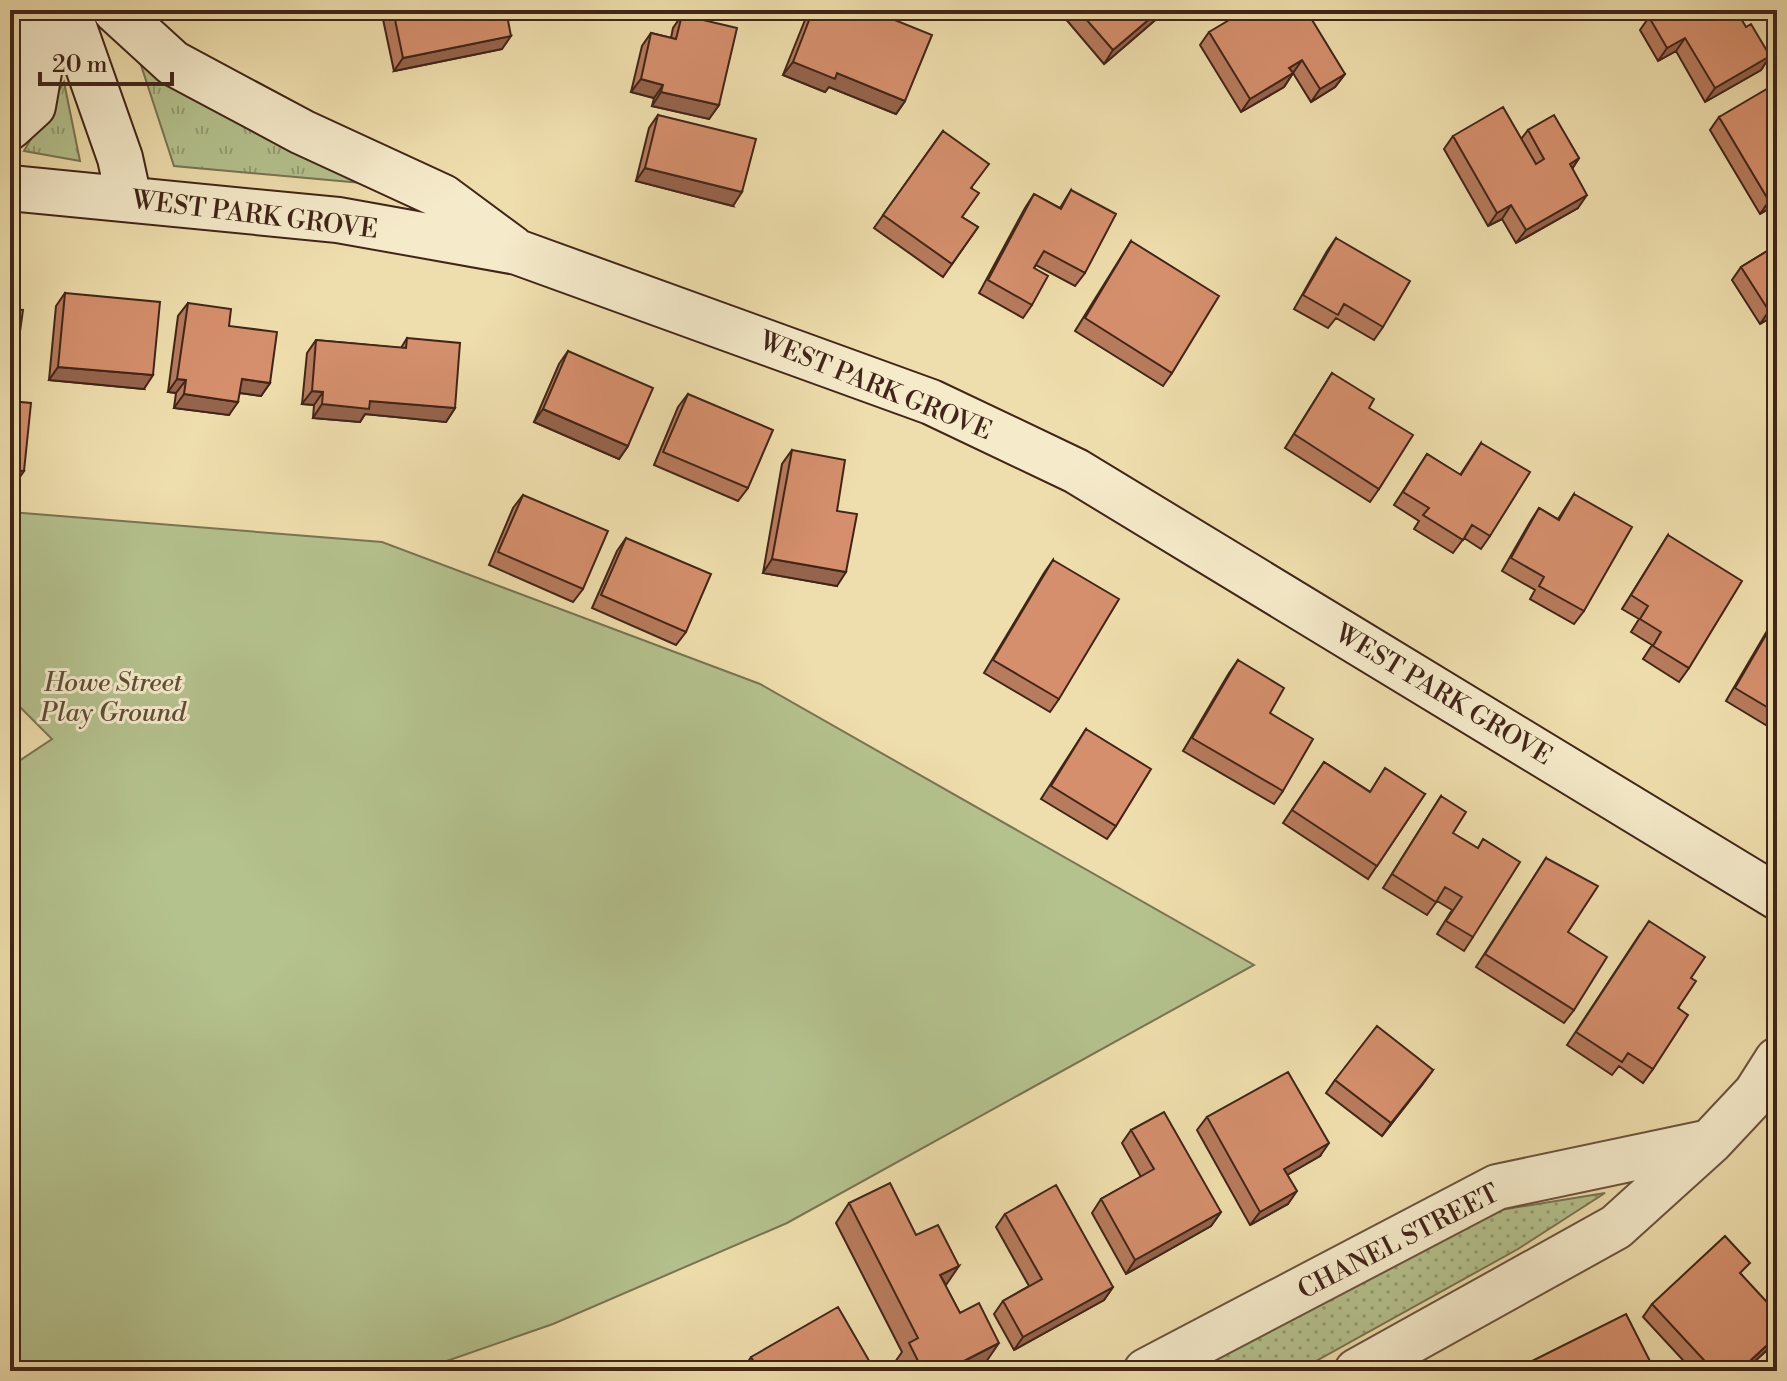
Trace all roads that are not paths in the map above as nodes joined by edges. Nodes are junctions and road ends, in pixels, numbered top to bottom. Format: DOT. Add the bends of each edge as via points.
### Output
graph roads {
  1 [pos="42,10"];
  2 [pos="68,10"];
  3 [pos="115,10"];
  4 [pos="10,127"];
  5 [pos="10,188"];
  6 [pos="129,199"];
  7 [pos="517,252"];
  8 [pos="1777,897"];
  9 [pos="1777,1060"];
  10 [pos="1710,1142"];
  11 [pos="1146,1371"];
  12 [pos="1357,1371"];
  1 -- 4 [label="street" via="43,49 33,106"];
  2 -- 6 [label="street" via="120,158"];
  3 -- 7 [label="street" via="173,63 302,132 443,197"];
  5 -- 6 [label="street, WEST PARK GROVE"];
  6 -- 7 [label="street, WEST PARK GROVE" via="338,220"];
  7 -- 8 [label="street, WEST PARK GROVE" via="931,402 1076,471"];
  9 -- 10 [label="street" via="1756,1093"];
  10 -- 11 [label="street, CHANEL STREET" via="1497,1187"];
  10 -- 12 [label="street" via="1616,1227"];
}
